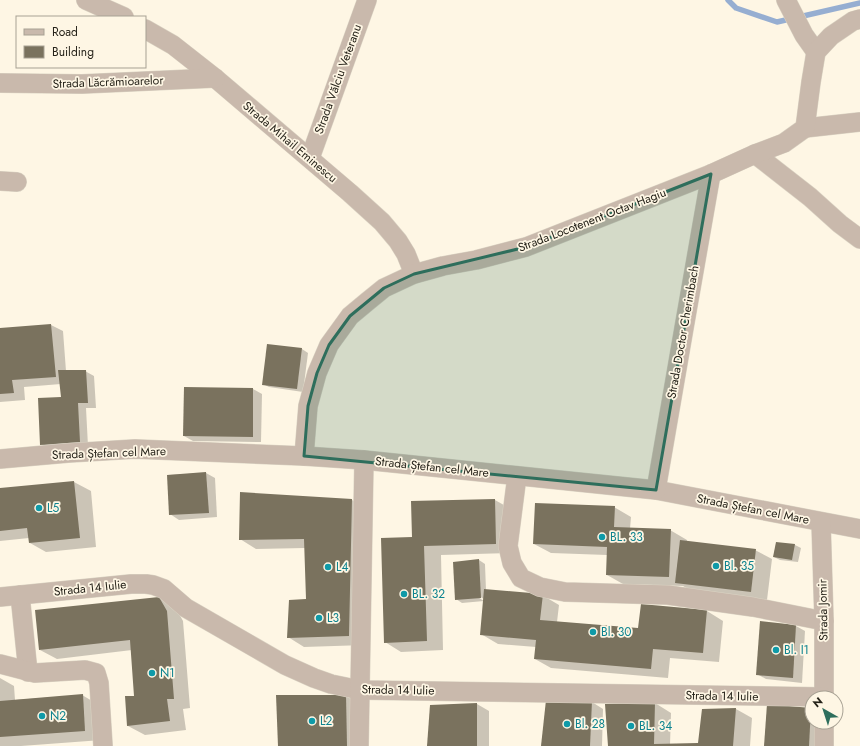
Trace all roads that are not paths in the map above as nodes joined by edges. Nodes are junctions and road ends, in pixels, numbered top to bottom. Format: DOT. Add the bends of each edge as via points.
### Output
graph roads {
  1 [pos="86,0"];
  2 [pos="366,0"];
  3 [pos="786,0"];
  4 [pos="122,16"];
  5 [pos="860,19"];
  6 [pos="146,30"];
  7 [pos="816,52"];
  8 [pos="215,78"];
  9 [pos="0,83"];
  10 [pos="860,122"];
  11 [pos="806,128"];
  12 [pos="755,154"];
  13 [pos="310,158"];
  14 [pos="711,174"];
  15 [pos="860,239"];
  16 [pos="414,274"];
  17 [pos="304,456"];
  18 [pos="0,459"];
  19 [pos="364,460"];
  20 [pos="517,476"];
  21 [pos="656,490"];
  22 [pos="821,522"];
  23 [pos="860,529"];
  24 [pos="20,595"];
  25 [pos="0,596"];
  26 [pos="824,621"];
  27 [pos="0,664"];
  28 [pos="28,672"];
  29 [pos="360,690"];
  30 [pos="824,690"];
  31 [pos="804,698"];
  32 [pos="824,730"];
  33 [pos="103,746"];
  34 [pos="359,746"];
  35 [pos="824,746"];
  1 -- 4 [label="street"];
  2 -- 13 [label="street, Strada Vălciu Veteranu"];
  3 -- 7 [label="street"];
  5 -- 7 [label="street" via="831,36"];
  6 -- 8 [label="street, Strada Mihail Eminescu" via="173,45"];
  7 -- 11 [label="street"];
  8 -- 9 [label="street, Strada Lăcrămioarelor" via="82,84"];
  8 -- 13 [label="street, Strada Mihail Eminescu"];
  10 -- 11 [label="street"];
  11 -- 12 [label="street, Strada Locotenent Octav Hagiu" via="784,143"];
  12 -- 14 [label="street, Strada Locotenent Octav Hagiu"];
  12 -- 15 [label="street"];
  13 -- 16 [label="street, Strada Mihail Eminescu" via="382,222 406,254"];
  14 -- 16 [label="street, Strada Locotenent Octav Hagiu" via="526,247"];
  14 -- 21 [label="street, Strada Doctor Cherimbach"];
  16 -- 17 [label="street, Strada Locotenent Octav Hagiu" via="384,288 350,316 329,345 317,373 308,406"];
  17 -- 18 [label="street, Strada Ștefan cel Mare" via="135,449"];
  17 -- 19 [label="street, Strada Ștefan cel Mare"];
  19 -- 20 [label="street, Strada Ștefan cel Mare"];
  19 -- 29 [label="street"];
  20 -- 21 [label="street, Strada Ștefan cel Mare"];
  20 -- 26 [label="street" via="508,546 512,563 521,578 527,581 540,587 565,592 668,595 753,607"];
  21 -- 22 [label="street, Strada Ștefan cel Mare"];
  22 -- 23 [label="street, Strada Ștefan cel Mare"];
  22 -- 26 [label="street, Strada Jomir"];
  24 -- 25 [label="street, Strada 14 Iulie"];
  24 -- 28 [label="street"];
  24 -- 29 [label="street, Strada 14 Iulie" via="131,584 153,585 164,589 186,608 285,665 331,684"];
  26 -- 30 [label="street, Strada Jomir"];
  27 -- 28 [label="street"];
  28 -- 33 [label="street" via="85,670 96,673 99,683"];
  29 -- 31 [label="street, Strada 14 Iulie"];
  29 -- 34 [label="street"];
  32 -- 35 [label="street"];
}
